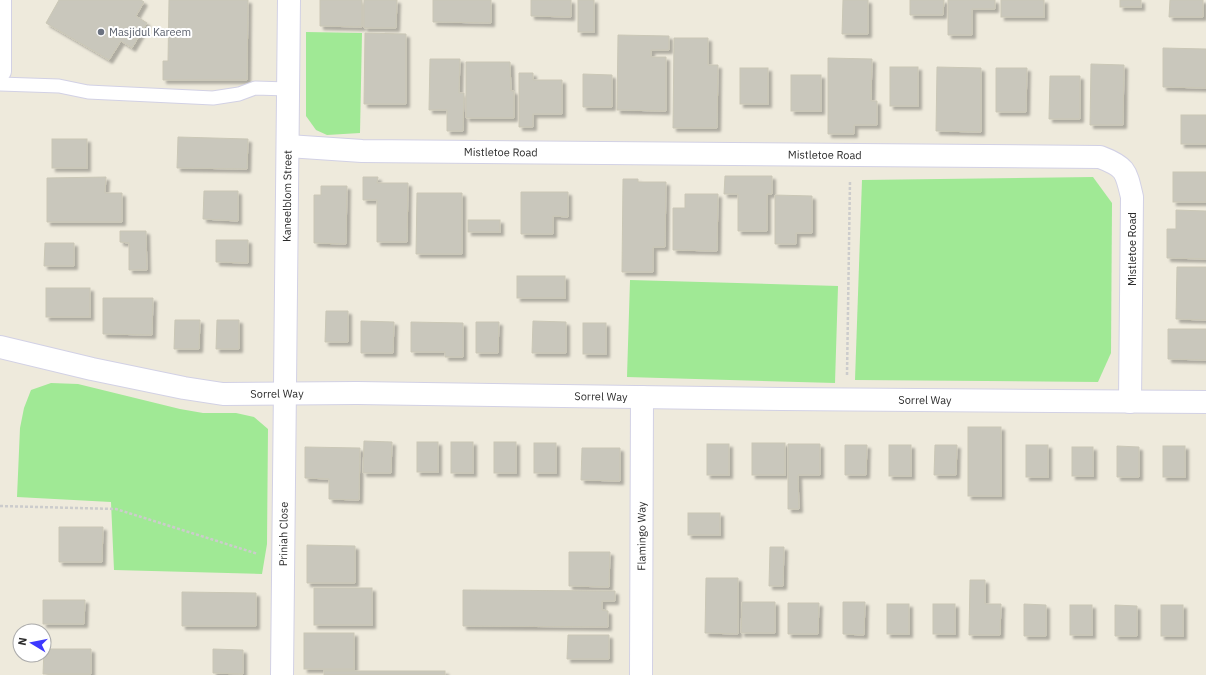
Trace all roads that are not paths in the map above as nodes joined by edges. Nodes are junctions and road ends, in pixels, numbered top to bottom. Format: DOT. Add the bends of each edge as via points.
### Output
graph roads {
  1 [pos="0,0"];
  2 [pos="289,0"];
  3 [pos="0,71"];
  4 [pos="0,84"];
  5 [pos="288,89"];
  6 [pos="288,146"];
  7 [pos="0,347"];
  8 [pos="284,393"];
  9 [pos="642,397"];
  10 [pos="1130,402"];
  11 [pos="1206,402"];
  12 [pos="282,675"];
  13 [pos="641,675"];
  1 -- 3 [label="street"];
  2 -- 5 [label="street, Kaneelblom Street"];
  4 -- 5 [label="lane" via="59,86 88,92 213,98 239,94 255,88"];
  5 -- 6 [label="street, Kaneelblom Street"];
  6 -- 8 [label="street, Kaneelblom Street"];
  6 -- 10 [label="street, Mistletoe Road" via="362,151 1100,157 1121,166 1127,174 1132,197"];
  7 -- 8 [label="street, Sorrel Way" via="184,388 223,394"];
  8 -- 9 [label="street, Sorrel Way"];
  8 -- 12 [label="street, Priniah Close"];
  9 -- 10 [label="street, Sorrel Way"];
  9 -- 13 [label="street, Flamingo Way"];
  10 -- 11 [label="street, Sorrel Way"];
}
